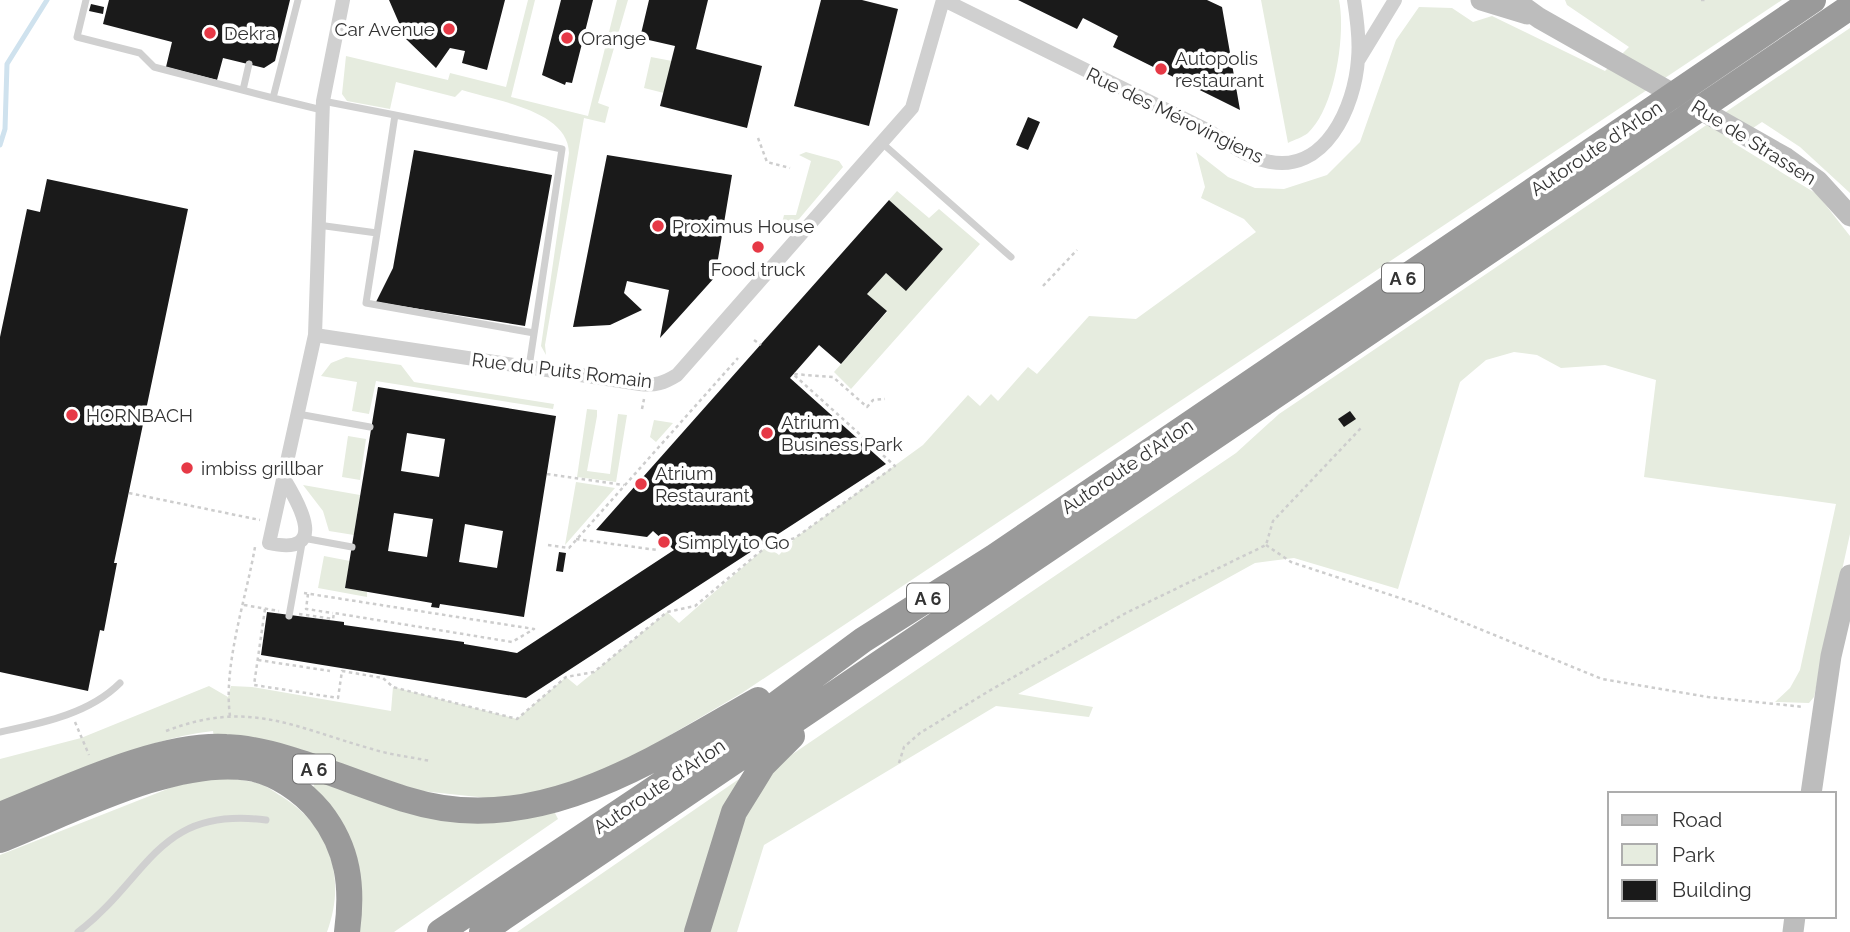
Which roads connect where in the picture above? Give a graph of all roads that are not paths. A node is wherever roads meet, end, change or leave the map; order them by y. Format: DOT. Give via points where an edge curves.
graph roads {
  1 [pos="86,0"];
  2 [pos="298,0"];
  3 [pos="342,0"];
  4 [pos="944,0"];
  5 [pos="1354,0"];
  6 [pos="1395,0"];
  7 [pos="1481,0"];
  8 [pos="1514,0"];
  9 [pos="1813,0"];
  10 [pos="1850,6"];
  11 [pos="1539,18"];
  12 [pos="1359,60"];
  13 [pos="249,64"];
  14 [pos="243,90"];
  15 [pos="273,98"];
  16 [pos="323,106"];
  17 [pos="395,115"];
  18 [pos="882,143"];
  19 [pos="1850,216"];
  20 [pos="318,225"];
  21 [pos="377,233"];
  22 [pos="1011,257"];
  23 [pos="534,333"];
  24 [pos="315,335"];
  25 [pos="529,367"];
  26 [pos="298,414"];
  27 [pos="370,427"];
  28 [pos="284,479"];
  29 [pos="303,538"];
  30 [pos="352,547"];
  31 [pos="1850,575"];
  32 [pos="291,614"];
  33 [pos="1844,616"];
  34 [pos="863,640"];
  35 [pos="120,683"];
  36 [pos="817,705"];
  37 [pos="0,732"];
  38 [pos="177,751"];
  39 [pos="1811,792"];
  40 [pos="83,807"];
  41 [pos="0,815"];
  42 [pos="266,820"];
  43 [pos="0,824"];
  44 [pos="0,840"];
  45 [pos="0,849"];
  46 [pos="78,932"];
  47 [pos="347,932"];
  48 [pos="440,932"];
  49 [pos="482,932"];
  50 [pos="697,932"];
  1 -- 14 [label="lane" via="77,37 140,53 154,67"];
  2 -- 15 [label="lane"];
  3 -- 16 [label="street"];
  4 -- 12 [label="street, Rue des Mérovingiens" via="1268,162 1307,156 1338,130"];
  4 -- 18 [label="street, Rue du Puits Romain" via="912,108"];
  5 -- 12 [label="street, Rue des Mérovingiens"];
  6 -- 12 [label="street, Rue des Mérovingiens"];
  7 -- 11 [label="main road, Rue de Strassen"];
  8 -- 11 [label="main road, Rue de Strassen"];
  9 -- 34 [label="highway, Autoroute d'Arlon / A 6" via="1005,549"];
  10 -- 36 [label="highway, Autoroute d'Arlon / A 6"];
  11 -- 19 [label="main road, Rue de Strassen" via="1786,158 1818,181"];
  13 -- 14 [label="lane"];
  14 -- 15 [label="lane"];
  15 -- 16 [label="lane"];
  16 -- 17 [label="lane"];
  16 -- 20 [label="street"];
  17 -- 21 [label="lane"];
  17 -- 23 [label="lane" via="562,149"];
  18 -- 22 [label="lane"];
  18 -- 25 [label="street, Rue du Puits Romain" via="677,375 653,385"];
  20 -- 21 [label="lane"];
  20 -- 24 [label="street"];
  21 -- 23 [label="lane" via="366,303"];
  23 -- 25 [label="lane"];
  24 -- 25 [label="street, Rue du Puits Romain"];
  24 -- 26 [label="street"];
  26 -- 27 [label="lane"];
  26 -- 28 [label="street"];
  28 -- 29 [label="street" via="303,510 307,525"];
  28 -- 29 [label="street" via="269,543 294,545"];
  29 -- 30 [label="lane"];
  29 -- 32 [label="lane"];
  31 -- 33 [label="main road"];
  33 -- 39 [label="main road" via="1822,706"];
  34 -- 38 [label="highway, A 6" via="631,772 572,795 512,808 458,810 412,802 282,759 228,747"];
  34 -- 48 [label="highway, Autoroute d'Arlon / A 6" via="733,736"];
  35 -- 37 [label="lane" via="104,700"];
  36 -- 49 [label="highway, Autoroute d'Arlon / A 6"];
  36 -- 50 [label="highway, A 6" via="763,765 738,803"];
  38 -- 41 [label="highway, A 6"];
  38 -- 43 [label="highway, A 6" via="135,774"];
  40 -- 44 [label="highway, A 6"];
  40 -- 45 [label="highway, A 6" via="58,824"];
  40 -- 47 [label="highway, A 6" via="163,776 201,769 249,768 275,776 310,799 331,826 352,895"];
  42 -- 46 [label="lane" via="214,820 173,836 99,916"];
}
